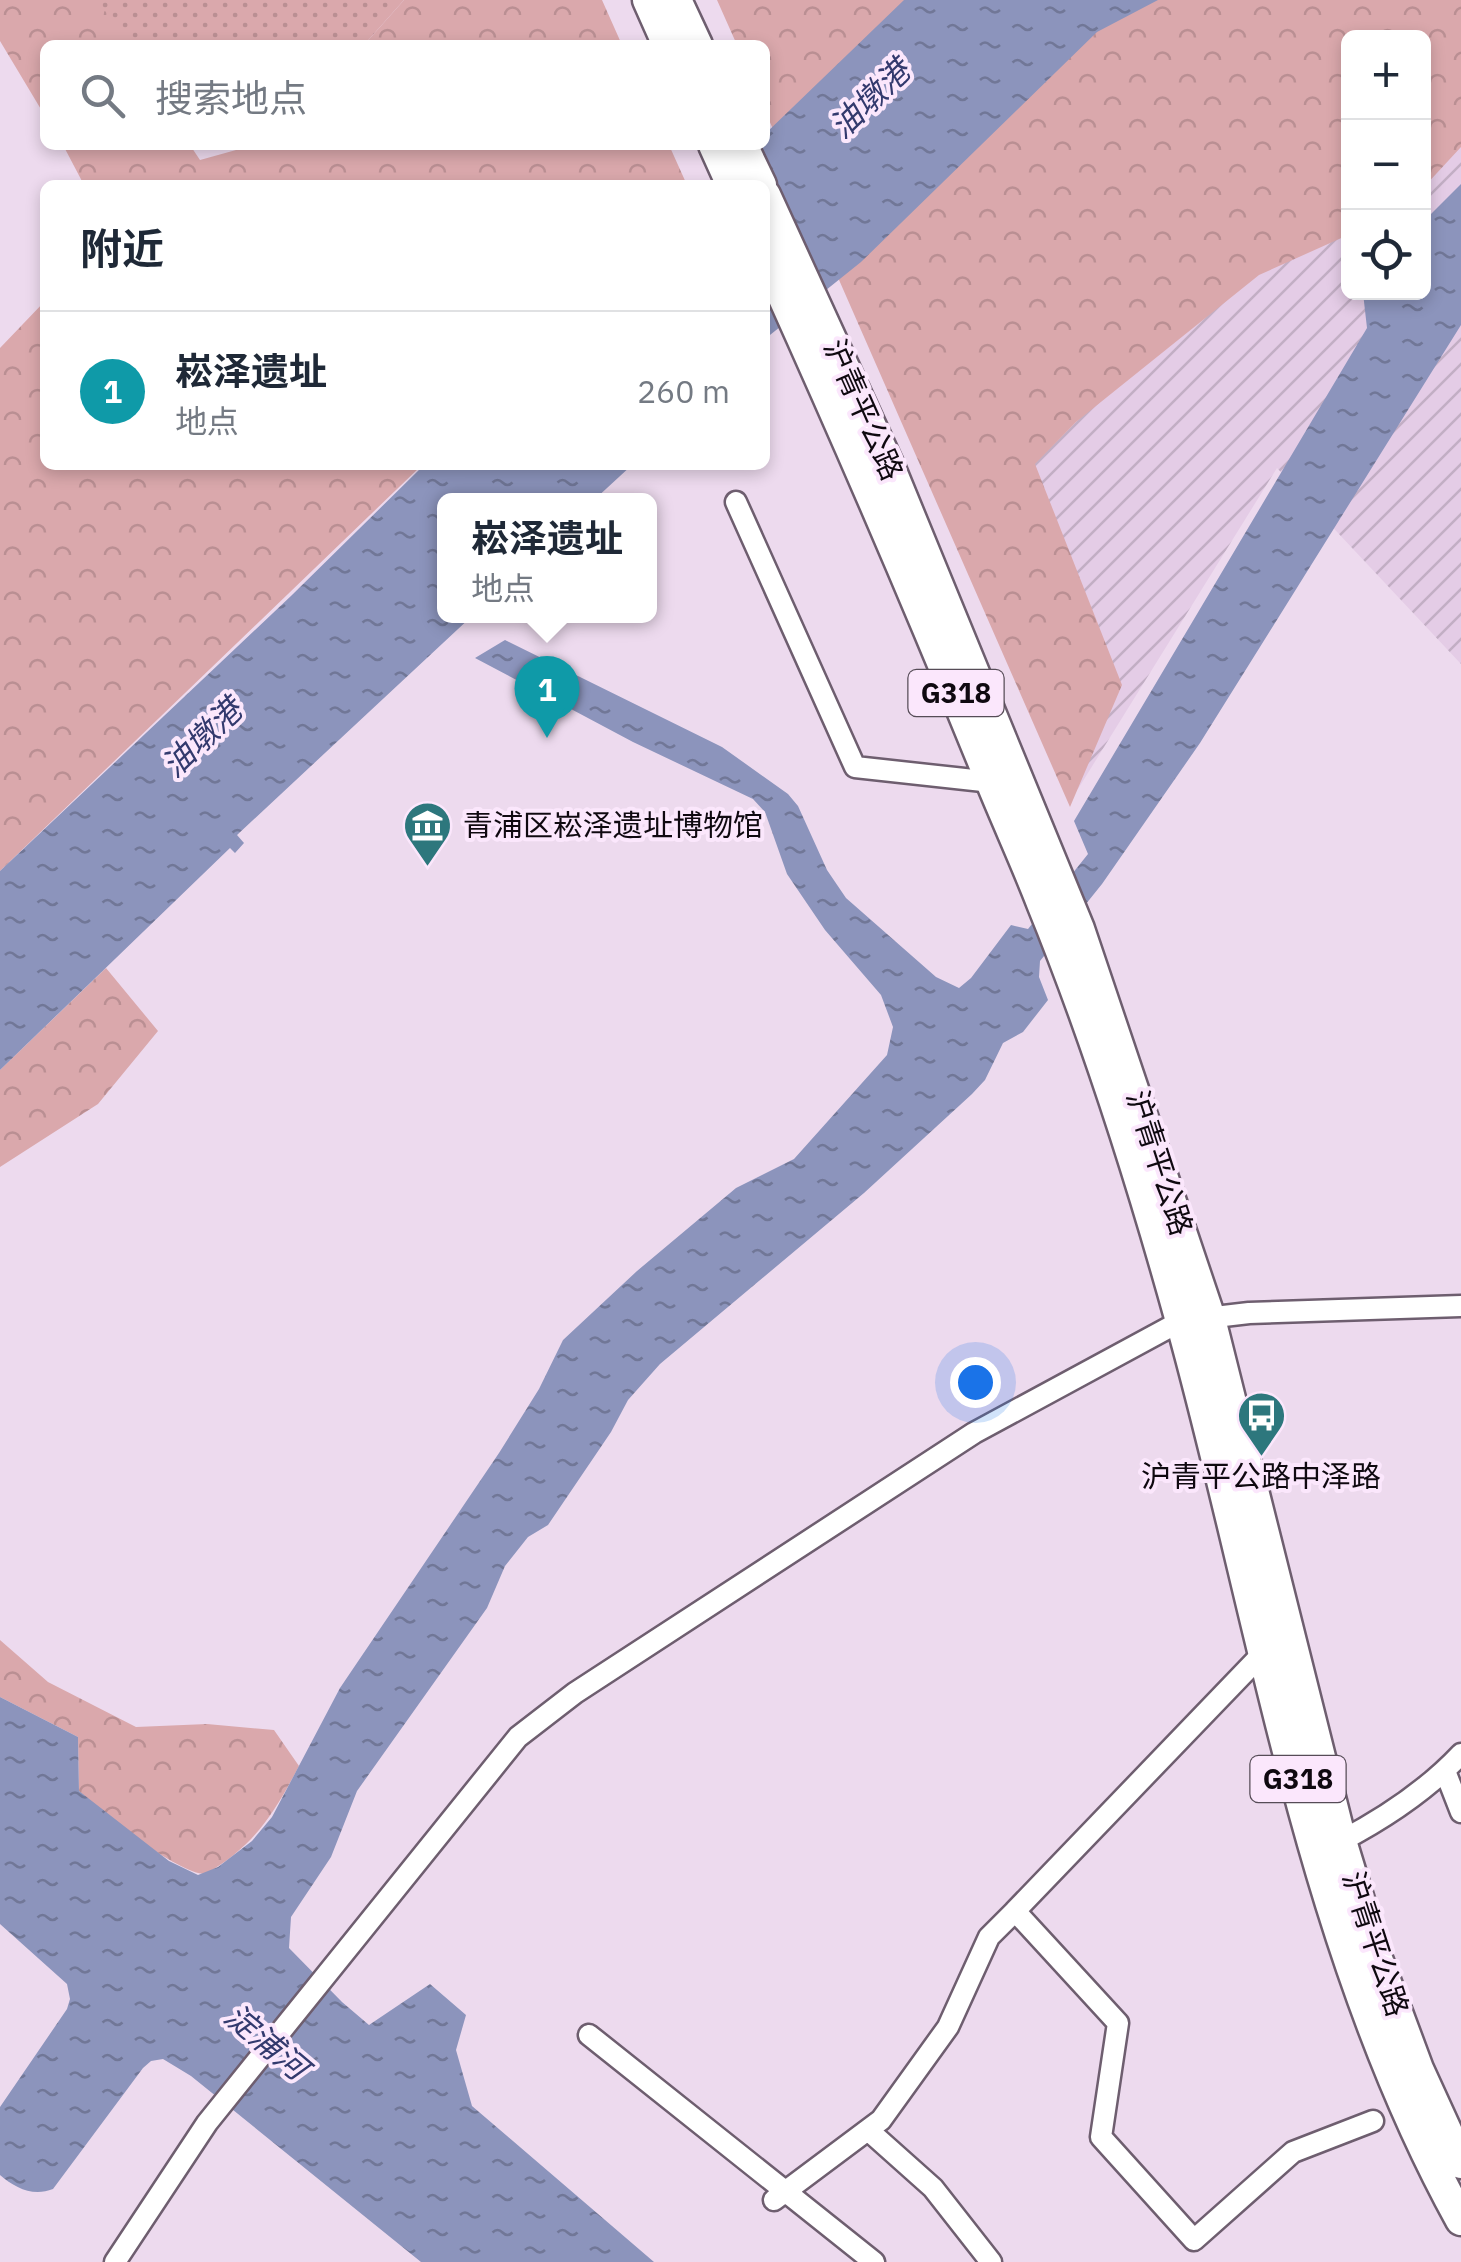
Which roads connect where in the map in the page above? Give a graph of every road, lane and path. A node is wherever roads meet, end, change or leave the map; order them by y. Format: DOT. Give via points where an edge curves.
graph roads {
  1 [pos="648,0"];
  2 [pos="676,0"];
  3 [pos="666,40"];
  4 [pos="695,40"];
  5 [pos="716,150"];
  6 [pos="744,150"];
  7 [pos="730,180"];
  8 [pos="758,180"];
  9 [pos="770,207"];
  10 [pos="770,266"];
  11 [pos="878,473"];
  12 [pos="736,502"];
  13 [pos="992,782"];
  14 [pos="1461,1306"];
  15 [pos="1196,1318"];
  16 [pos="1265,1652"];
  17 [pos="1461,1754"];
  18 [pos="1445,1771"];
  19 [pos="1461,1812"];
  20 [pos="1341,1841"];
  21 [pos="1015,1910"];
  22 [pos="589,2035"];
  23 [pos="1374,2121"];
  24 [pos="868,2130"];
  25 [pos="1461,2164"];
  26 [pos="779,2196"];
  27 [pos="1461,2220"];
  28 [pos="115,2262"];
  29 [pos="874,2262"];
  30 [pos="991,2262"];
  1 -- 3 [label="highway"];
  2 -- 4 [label="highway"];
  5 -- 7 [label="highway"];
  6 -- 8 [label="highway"];
  9 -- 11 [label="highway, 沪青平公路 / G318"];
  10 -- 11 [label="highway, 沪青平公路 / G318"];
  11 -- 13 [label="highway, 沪青平公路 / G318"];
  11 -- 15 [label="highway, 沪青平公路 / G318" via="1080,929"];
  12 -- 13 [label="street" via="855,767"];
  13 -- 15 [label="highway, 沪青平公路 / G318"];
  14 -- 15 [label="street"];
  15 -- 16 [label="highway, 沪青平公路 / G318"];
  15 -- 20 [label="highway, 沪青平公路 / G318"];
  15 -- 28 [label="street" via="974,1433 518,1737 206,2123"];
  16 -- 21 [label="street"];
  16 -- 27 [label="highway, 沪青平公路 / G318" via="1350,1962 1392,2076"];
  17 -- 18 [label="street"];
  18 -- 19 [label="street"];
  18 -- 20 [label="street"];
  20 -- 25 [label="highway, 沪青平公路 / G318" via="1376,1956"];
  21 -- 23 [label="street" via="1118,2022 1101,2137 1194,2240 1292,2152"];
  21 -- 24 [label="street" via="989,1937 948,2027"];
  22 -- 26 [label="street"];
  24 -- 26 [label="street"];
  24 -- 30 [label="street" via="933,2188"];
  26 -- 29 [label="street"];
}
